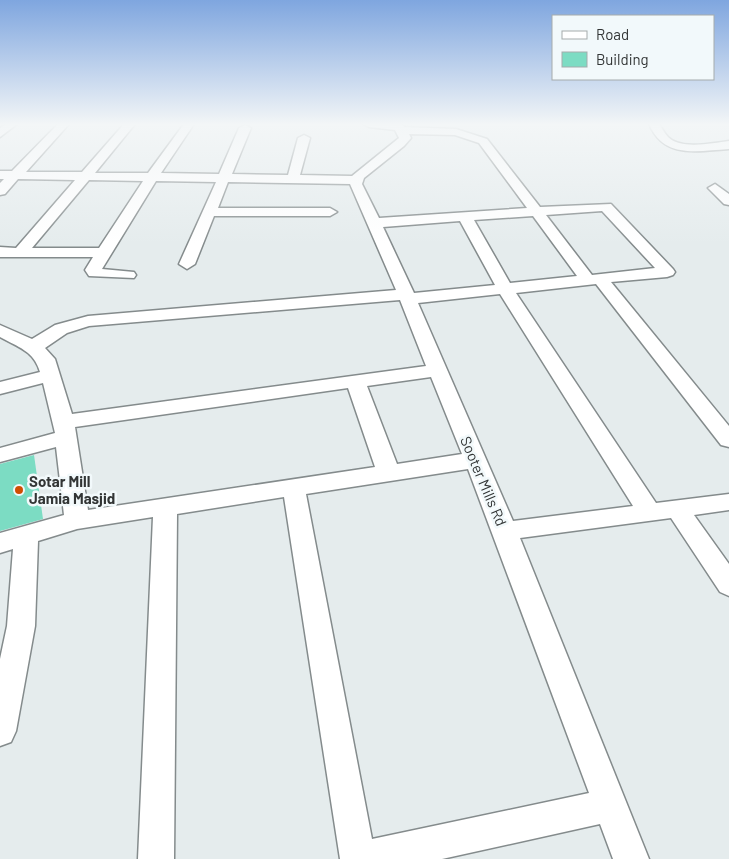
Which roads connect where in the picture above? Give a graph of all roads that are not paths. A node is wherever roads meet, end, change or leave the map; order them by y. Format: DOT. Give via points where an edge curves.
graph roads {
  1 [pos="25,164"];
  2 [pos="95,164"];
  3 [pos="161,164"];
  4 [pos="230,164"];
  5 [pos="297,164"];
  6 [pos="375,164"];
  7 [pos="500,164"];
  8 [pos="0,175"];
  9 [pos="15,175"];
  10 [pos="84,176"];
  11 [pos="151,178"];
  12 [pos="224,178"];
  13 [pos="293,179"];
  14 [pos="356,180"];
  15 [pos="729,186"];
  16 [pos="0,191"];
  17 [pos="729,201"];
  18 [pos="210,212"];
  19 [pos="330,212"];
  20 [pos="536,212"];
  21 [pos="465,217"];
  22 [pos="373,223"];
  23 [pos="0,252"];
  24 [pos="20,252"];
  25 [pos="104,253"];
  26 [pos="187,264"];
  27 [pos="128,276"];
  28 [pos="594,280"];
  29 [pos="505,289"];
  30 [pos="407,296"];
  31 [pos="0,330"];
  32 [pos="34,347"];
  33 [pos="436,370"];
  34 [pos="50,376"];
  35 [pos="355,381"];
  36 [pos="0,388"];
  37 [pos="65,429"];
  38 [pos="729,440"];
  39 [pos="0,455"];
  40 [pos="476,460"];
  41 [pos="389,474"];
  42 [pos="294,489"];
  43 [pos="729,502"];
  44 [pos="165,508"];
  45 [pos="677,509"];
  46 [pos="650,513"];
  47 [pos="77,520"];
  48 [pos="505,532"];
  49 [pos="26,535"];
  50 [pos="0,543"];
  51 [pos="729,585"];
  52 [pos="0,731"];
  53 [pos="611,805"];
  54 [pos="156,859"];
  55 [pos="359,859"];
  56 [pos="631,859"];
  1 -- 9 [label="street"];
  2 -- 10 [label="street"];
  3 -- 11 [label="street"];
  4 -- 12 [label="street"];
  5 -- 13 [label="street"];
  6 -- 14 [label="street"];
  7 -- 20 [label="street"];
  8 -- 9 [label="street"];
  9 -- 10 [label="street"];
  9 -- 16 [label="street"];
  10 -- 11 [label="street"];
  10 -- 24 [label="street"];
  11 -- 12 [label="street"];
  11 -- 25 [label="street"];
  12 -- 13 [label="street"];
  12 -- 18 [label="street"];
  13 -- 14 [label="street"];
  14 -- 22 [label="street, Sooter Mills Rd"];
  15 -- 17 [label="street" via="715,188"];
  18 -- 19 [label="street"];
  18 -- 26 [label="street"];
  20 -- 21 [label="street"];
  20 -- 28 [label="street"];
  20 -- 28 [label="street" via="606,207 667,272"];
  21 -- 22 [label="street"];
  21 -- 29 [label="street"];
  22 -- 30 [label="street, Sooter Mills Rd"];
  23 -- 24 [label="street"];
  24 -- 25 [label="street"];
  25 -- 27 [label="street" via="93,270 95,273"];
  28 -- 29 [label="street"];
  28 -- 38 [label="street"];
  29 -- 30 [label="street"];
  29 -- 46 [label="street"];
  30 -- 32 [label="street" via="88,321 61,329"];
  30 -- 33 [label="street, Sooter Mills Rd"];
  31 -- 32 [label="street"];
  32 -- 34 [label="street" via="46,359"];
  33 -- 35 [label="street"];
  33 -- 40 [label="street, Sooter Mills Rd"];
  34 -- 36 [label="street"];
  34 -- 37 [label="street"];
  35 -- 37 [label="street"];
  35 -- 41 [label="street"];
  37 -- 39 [label="street"];
  37 -- 47 [label="street"];
  40 -- 41 [label="street"];
  40 -- 48 [label="street, Sooter Mills Rd"];
  41 -- 42 [label="street"];
  42 -- 44 [label="street"];
  42 -- 55 [label="street"];
  43 -- 45 [label="street"];
  44 -- 47 [label="street"];
  44 -- 54 [label="street"];
  45 -- 46 [label="street"];
  45 -- 51 [label="street"];
  46 -- 48 [label="street"];
  47 -- 49 [label="street"];
  48 -- 53 [label="street, Sooter Mills Rd"];
  49 -- 50 [label="street"];
  49 -- 52 [label="street" via="21,626"];
  53 -- 55 [label="street"];
  53 -- 56 [label="street, Sooter Mills Rd"];
}
